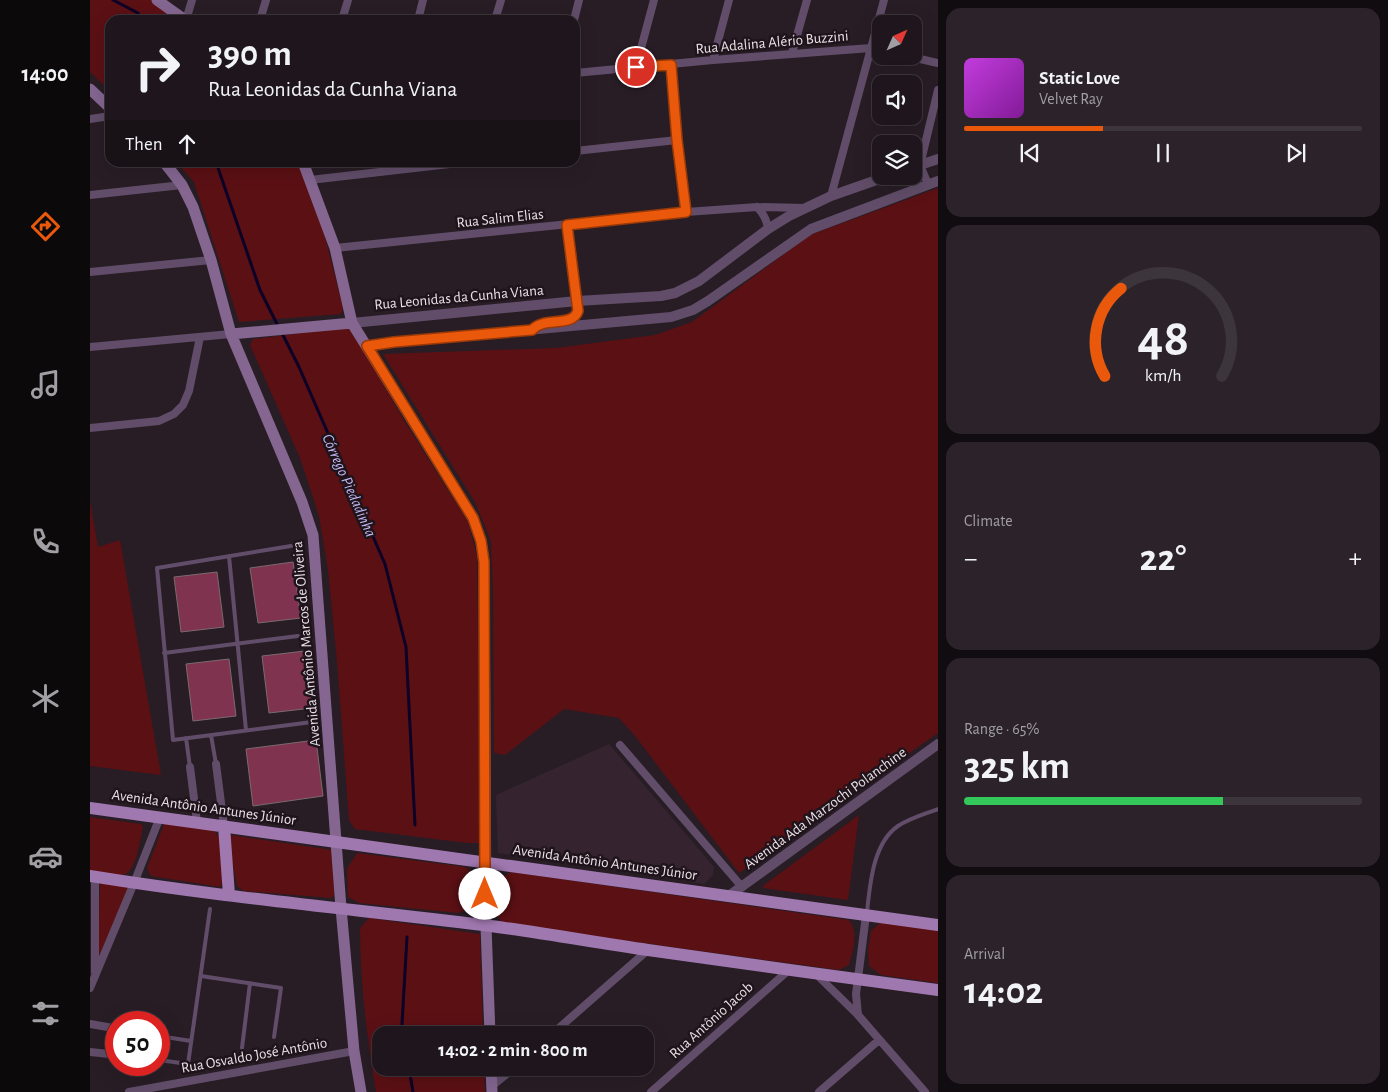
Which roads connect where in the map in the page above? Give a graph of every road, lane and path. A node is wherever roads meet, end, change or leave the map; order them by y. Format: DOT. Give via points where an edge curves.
graph roads {
  1 [pos="157,0"];
  2 [pos="192,0"];
  3 [pos="266,0"];
  4 [pos="348,0"];
  5 [pos="423,0"];
  6 [pos="500,0"];
  7 [pos="579,0"];
  8 [pos="654,0"];
  9 [pos="729,0"];
  10 [pos="807,0"];
  11 [pos="884,0"];
  12 [pos="179,15"];
  13 [pos="188,15"];
  14 [pos="262,15"];
  15 [pos="344,15"];
  16 [pos="419,15"];
  17 [pos="496,15"];
  18 [pos="575,15"];
  19 [pos="880,15"];
  20 [pos="872,48"];
  21 [pos="792,53"];
  22 [pos="922,59"];
  23 [pos="713,60"];
  24 [pos="938,63"];
  25 [pos="671,65"];
  26 [pos="636,67"];
  27 [pos="580,73"];
  28 [pos="90,89"];
  29 [pos="938,90"];
  30 [pos="105,103"];
  31 [pos="105,117"];
  32 [pos="90,119"];
  33 [pos="677,140"];
  34 [pos="922,148"];
  35 [pos="580,150"];
  36 [pos="938,159"];
  37 [pos="922,164"];
  38 [pos="168,167"];
  39 [pos="305,167"];
  40 [pos="423,167"];
  41 [pos="922,174"];
  42 [pos="310,180"];
  43 [pos="938,181"];
  44 [pos="872,182"];
  45 [pos="928,184"];
  46 [pos="182,185"];
  47 [pos="90,195"];
  48 [pos="831,196"];
  49 [pos="757,207"];
  50 [pos="806,208"];
  51 [pos="686,212"];
  52 [pos="567,225"];
  53 [pos="768,229"];
  54 [pos="335,248"];
  55 [pos="211,260"];
  56 [pos="90,272"];
  57 [pos="577,301"];
  58 [pos="346,323"];
  59 [pos="532,330"];
  60 [pos="231,334"];
  61 [pos="200,337"];
  62 [pos="367,346"];
  63 [pos="90,347"];
  64 [pos="90,428"];
  65 [pos="292,546"];
  66 [pos="228,556"];
  67 [pos="298,636"];
  68 [pos="237,645"];
  69 [pos="164,653"];
  70 [pos="312,722"];
  71 [pos="246,730"];
  72 [pos="212,735"];
  73 [pos="186,738"];
  74 [pos="938,744"];
  75 [pos="620,745"];
  76 [pos="216,764"];
  77 [pos="190,767"];
  78 [pos="90,808"];
  79 [pos="938,809"];
  80 [pos="160,817"];
  81 [pos="197,822"];
  82 [pos="224,826"];
  83 [pos="336,842"];
  84 [pos="485,862"];
  85 [pos="92,877"];
  86 [pos="134,883"];
  87 [pos="742,887"];
  88 [pos="230,895"];
  89 [pos="730,895"];
  90 [pos="210,908"];
  91 [pos="341,908"];
  92 [pos="866,915"];
  93 [pos="938,925"];
  94 [pos="486,926"];
  95 [pos="648,950"];
  96 [pos="790,969"];
  97 [pos="817,975"];
  98 [pos="201,976"];
  99 [pos="95,977"];
  100 [pos="858,979"];
  101 [pos="250,983"];
  102 [pos="90,988"];
  103 [pos="938,990"];
  104 [pos="858,1015"];
  105 [pos="90,1024"];
  106 [pos="490,1026"];
  107 [pos="561,1026"];
  108 [pos="105,1027"];
  109 [pos="274,1037"];
  110 [pos="170,1038"];
  111 [pos="879,1040"];
  112 [pos="191,1041"];
  113 [pos="242,1048"];
  114 [pos="354,1051"];
  115 [pos="90,1052"];
  116 [pos="105,1054"];
  117 [pos="170,1062"];
  118 [pos="491,1076"];
  119 [pos="506,1076"];
  120 [pos="492,1089"];
  121 [pos="129,1092"];
  122 [pos="360,1092"];
  123 [pos="651,1092"];
  124 [pos="819,1092"];
  125 [pos="925,1092"];
  1 -- 12 [label="main road"];
  2 -- 13 [label="street"];
  3 -- 14 [label="street"];
  4 -- 15 [label="street"];
  5 -- 16 [label="street"];
  6 -- 17 [label="street"];
  7 -- 18 [label="street"];
  8 -- 26 [label="street"];
  9 -- 23 [label="street"];
  10 -- 21 [label="street"];
  11 -- 19 [label="street"];
  20 -- 21 [label="street, Rua Adalina Alério Buzzini"];
  20 -- 48 [label="street"];
  21 -- 23 [label="street, Rua Adalina Alério Buzzini"];
  22 -- 24 [label="street"];
  23 -- 25 [label="street, Rua Adalina Alério Buzzini"];
  25 -- 26 [label="street, Rua Adalina Alério Buzzini"];
  25 -- 33 [label="street"];
  26 -- 27 [label="street, Rua Adalina Alério Buzzini"];
  28 -- 30 [label="main road"];
  29 -- 34 [label="street"];
  31 -- 32 [label="street"];
  33 -- 35 [label="street"];
  33 -- 51 [label="street"];
  36 -- 37 [label="street"];
  38 -- 46 [label="main road, Avenida Antônio Marcos de Oliveira"];
  39 -- 42 [label="main road"];
  40 -- 42 [label="street"];
  41 -- 45 [label="street"];
  42 -- 54 [label="main road"];
  43 -- 45 [label="street"];
  44 -- 48 [label="street, Rua Leonidas da Cunha Viana"];
  45 -- 59 [label="street" via="804,232 693,310 652,320"];
  46 -- 47 [label="street"];
  46 -- 55 [label="main road, Avenida Antônio Marcos de Oliveira"];
  48 -- 50 [label="street, Rua Leonidas da Cunha Viana"];
  49 -- 50 [label="street, Rua Salim Elias"];
  49 -- 51 [label="street, Rua Salim Elias"];
  49 -- 53 [label="street" via="764,214"];
  50 -- 53 [label="street, Rua Leonidas da Cunha Viana"];
  51 -- 52 [label="street, Rua Salim Elias"];
  52 -- 54 [label="street, Rua Salim Elias"];
  52 -- 57 [label="street"];
  53 -- 57 [label="street, Rua Leonidas da Cunha Viana" via="700,281 681,290 660,296"];
  54 -- 58 [label="main road"];
  55 -- 56 [label="street"];
  55 -- 60 [label="main road, Avenida Antônio Marcos de Oliveira"];
  57 -- 58 [label="street, Rua Leonidas da Cunha Viana"];
  57 -- 59 [label="street" via="578,314 573,318 542,323"];
  58 -- 60 [label="main road, Rua Leonidas da Cunha Viana"];
  58 -- 62 [label="main road"];
  59 -- 62 [label="street"];
  60 -- 61 [label="street, Rua Leonidas da Cunha Viana"];
  60 -- 83 [label="main road, Avenida Antônio Marcos de Oliveira" via="313,535"];
  61 -- 63 [label="street, Rua Leonidas da Cunha Viana"];
  61 -- 64 [label="street" via="189,391 183,405 174,414 159,421"];
  62 -- 84 [label="main road" via="473,518 481,541 484,562"];
  65 -- 66 [label="lane"];
  66 -- 68 [label="lane"];
  66 -- 69 [label="lane" via="157,568"];
  67 -- 68 [label="lane"];
  68 -- 69 [label="lane"];
  68 -- 71 [label="lane"];
  69 -- 73 [label="lane" via="173,740"];
  70 -- 71 [label="lane"];
  71 -- 72 [label="lane"];
  72 -- 73 [label="lane"];
  72 -- 76 [label="lane"];
  73 -- 77 [label="lane"];
  74 -- 87 [label="street, Avenida Ada Marzochi Polanchine"];
  75 -- 87 [label="street"];
  76 -- 82 [label="street"];
  77 -- 81 [label="street"];
  78 -- 80 [label="main road, Avenida Antônio Antunes Júnior"];
  79 -- 92 [label="lane" via="907,820 886,839 878,853"];
  80 -- 81 [label="main road, Avenida Antônio Antunes Júnior"];
  80 -- 86 [label="street"];
  81 -- 82 [label="main road, Avenida Antônio Antunes Júnior"];
  82 -- 83 [label="main road, Avenida Antônio Antunes Júnior"];
  82 -- 88 [label="main road"];
  83 -- 84 [label="main road, Avenida Antônio Antunes Júnior"];
  83 -- 91 [label="main road, Avenida Antônio Marcos de Oliveira"];
  84 -- 89 [label="main road, Avenida Antônio Antunes Júnior"];
  84 -- 94 [label="main road"];
  85 -- 86 [label="main road"];
  85 -- 99 [label="street"];
  86 -- 88 [label="main road"];
  86 -- 99 [label="street"];
  87 -- 89 [label="street, Avenida Ada Marzochi Polanchine"];
  88 -- 91 [label="main road"];
  89 -- 92 [label="main road, Avenida Antônio Antunes Júnior"];
  90 -- 98 [label="lane"];
  91 -- 94 [label="main road"];
  91 -- 114 [label="main road, Avenida Antônio Marcos de Oliveira"];
  92 -- 93 [label="main road, Avenida Antônio Antunes Júnior"];
  92 -- 100 [label="street"];
  94 -- 95 [label="main road"];
  94 -- 106 [label="main road"];
  95 -- 96 [label="main road"];
  95 -- 107 [label="street"];
  96 -- 97 [label="main road"];
  96 -- 123 [label="street, Rua Antônio Jacob"];
  97 -- 100 [label="main road"];
  97 -- 104 [label="street"];
  98 -- 101 [label="lane"];
  98 -- 112 [label="lane"];
  99 -- 102 [label="street"];
  100 -- 103 [label="main road"];
  100 -- 104 [label="street"];
  101 -- 109 [label="lane" via="281,988"];
  101 -- 113 [label="lane"];
  104 -- 111 [label="street"];
  105 -- 108 [label="street"];
  110 -- 112 [label="lane"];
  111 -- 124 [label="street"];
  111 -- 125 [label="street"];
  112 -- 117 [label="lane" via="188,1064"];
  114 -- 121 [label="street, Rua Osvaldo José Antônio"];
  114 -- 122 [label="main road, Avenida Antônio Marcos de Oliveira"];
  115 -- 116 [label="street"];
  118 -- 120 [label="main road"];
  119 -- 120 [label="street"];
}
